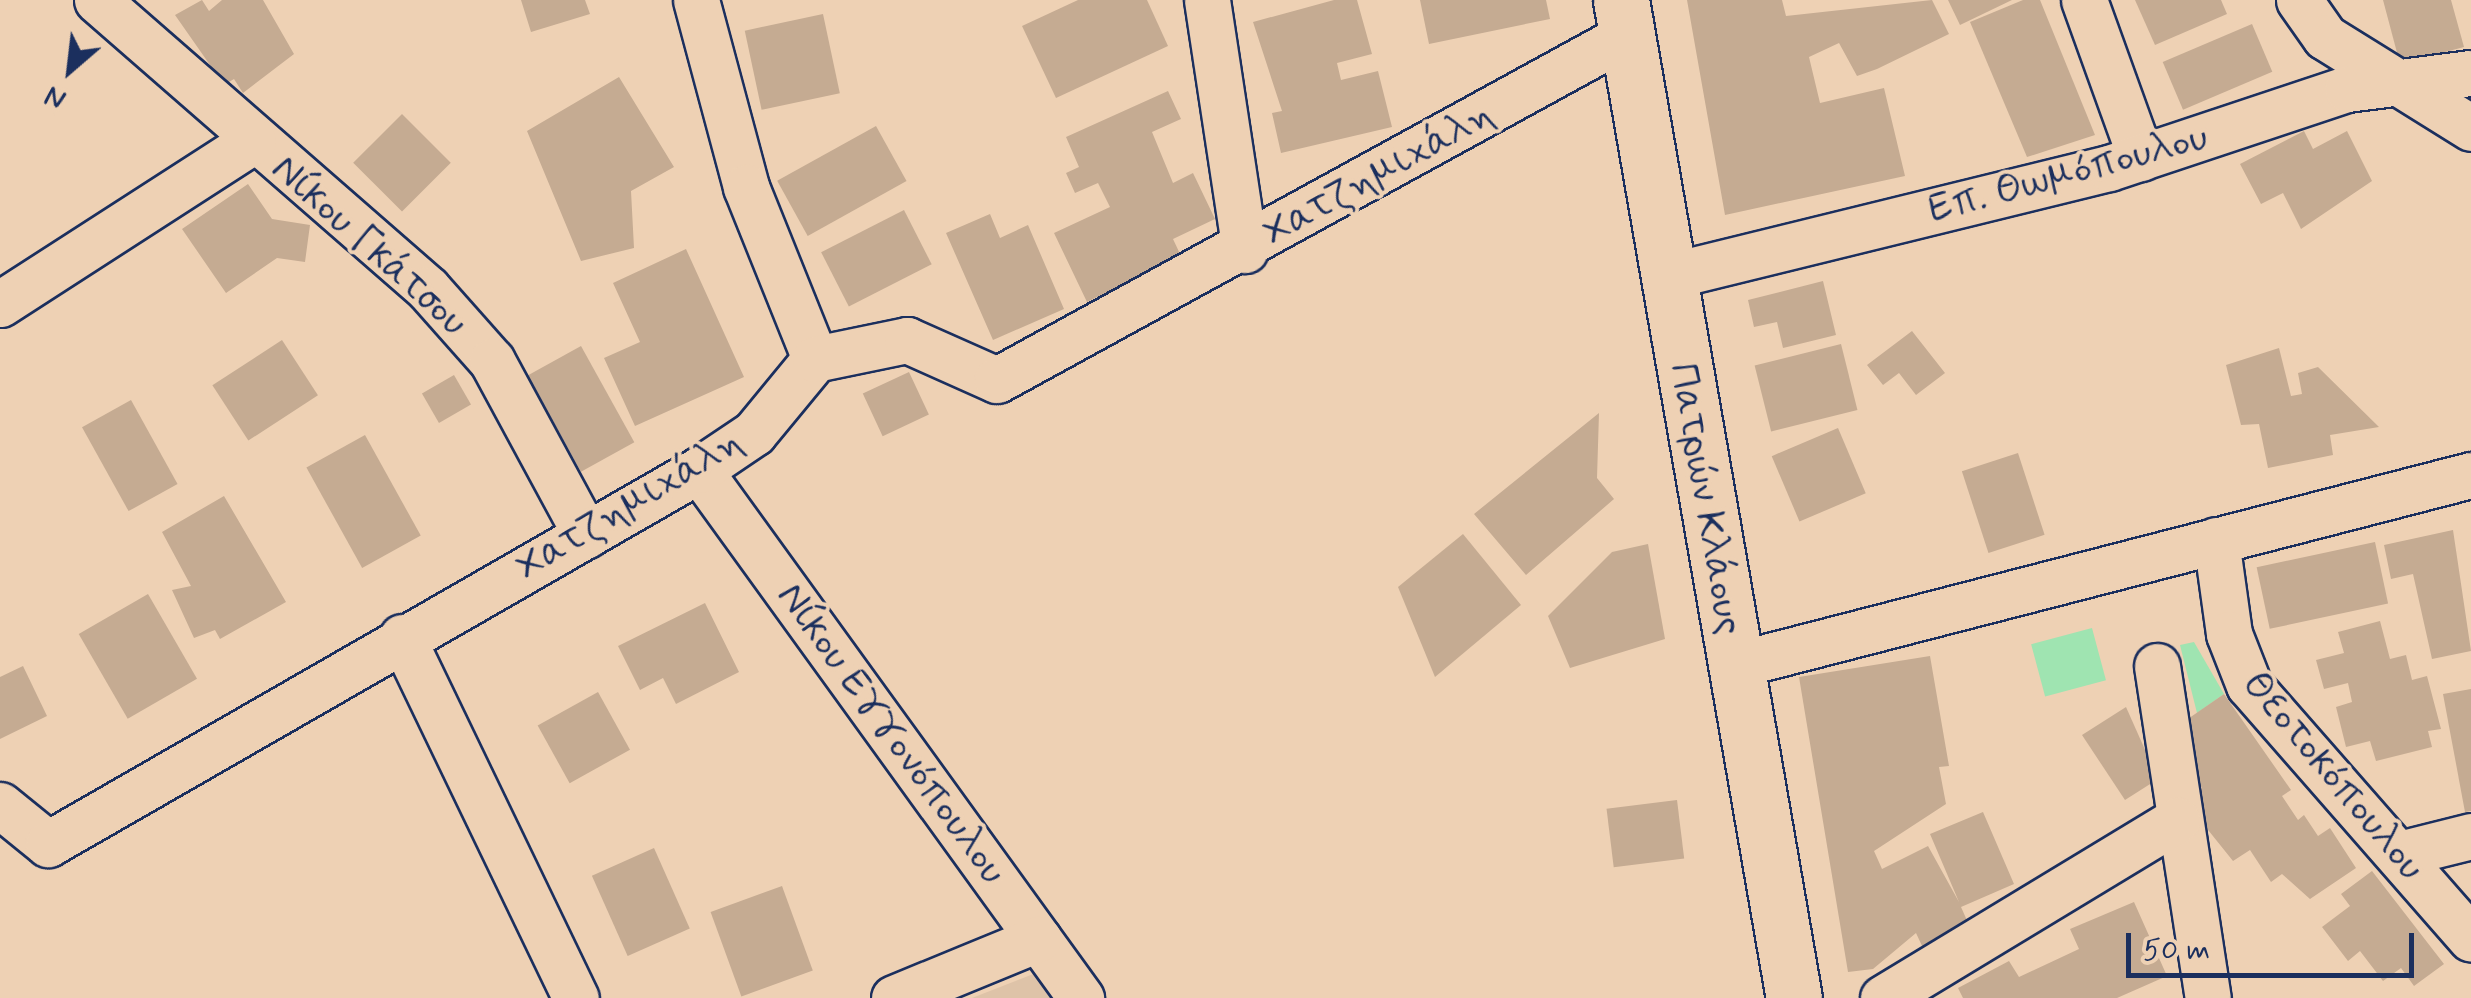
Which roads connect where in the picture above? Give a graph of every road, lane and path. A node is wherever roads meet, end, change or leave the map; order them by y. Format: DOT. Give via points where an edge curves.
graph roads {
  1 [pos="97,0"];
  2 [pos="696,0"];
  3 [pos="1207,0"];
  4 [pos="2084,0"];
  5 [pos="2299,0"];
  6 [pos="1624,18"];
  7 [pos="2471,74"];
  8 [pos="2390,82"];
  9 [pos="2471,128"];
  10 [pos="252,141"];
  11 [pos="2141,158"];
  12 [pos="1245,250"];
  13 [pos="1664,276"];
  14 [pos="0,304"];
  15 [pos="815,359"];
  16 [pos="698,470"];
  17 [pos="2471,475"];
  18 [pos="586,535"];
  19 [pos="2216,540"];
  20 [pos="402,637"];
  21 [pos="1734,665"];
  22 [pos="2157,666"];
  23 [pos="0,805"];
  24 [pos="2177,820"];
  25 [pos="2471,836"];
  26 [pos="2399,854"];
  27 [pos="2471,939"];
  28 [pos="1038,940"];
  29 [pos="576,998"];
  30 [pos="894,998"];
  31 [pos="1081,998"];
  32 [pos="1794,998"];
  33 [pos="1883,998"];
  34 [pos="2208,998"];
  1 -- 10 [label="street, Νίκου Γκάτσου"];
  2 -- 15 [label="street" via="746,187"];
  3 -- 12 [label="street"];
  4 -- 11 [label="street"];
  5 -- 8 [label="street" via="2325,37"];
  6 -- 12 [label="street, Χατζημιχάλη"];
  6 -- 13 [label="main road, Πατρών Κλάους"];
  7 -- 8 [label="street, Επ. Θωμόπουλου"];
  8 -- 9 [label="street"];
  8 -- 11 [label="street, Επ. Θωμόπουλου"];
  10 -- 14 [label="street"];
  10 -- 18 [label="street, Νίκου Γκάτσου" via="428,289 492,360"];
  11 -- 13 [label="street, Επ. Θωμόπουλου"];
  12 -- 15 [label="street, Χατζημιχάλη" via="997,380 906,340"];
  13 -- 21 [label="main road, Πατρών Κλάους"];
  15 -- 16 [label="street, Χατζημιχάλη" via="754,433"];
  16 -- 18 [label="street, Χατζημιχάλη"];
  16 -- 28 [label="street, Νίκου Εγγονόπουλου"];
  17 -- 19 [label="street"];
  18 -- 20 [label="street, Χατζημιχάλη"];
  19 -- 21 [label="street"];
  19 -- 26 [label="street, Θεοτοκόπουλου" via="2228,634 2248,685"];
  20 -- 23 [label="street, Χατζημιχάλη" via="48,844"];
  20 -- 29 [label="street"];
  21 -- 32 [label="main road, Πατρών Κλάους"];
  22 -- 24 [label="street"];
  24 -- 33 [label="street"];
  24 -- 34 [label="street"];
  25 -- 26 [label="street"];
  26 -- 27 [label="street, Θεοτοκόπουλου"];
  28 -- 30 [label="street"];
  28 -- 31 [label="street, Νίκου Εγγονόπουλου"];
}
